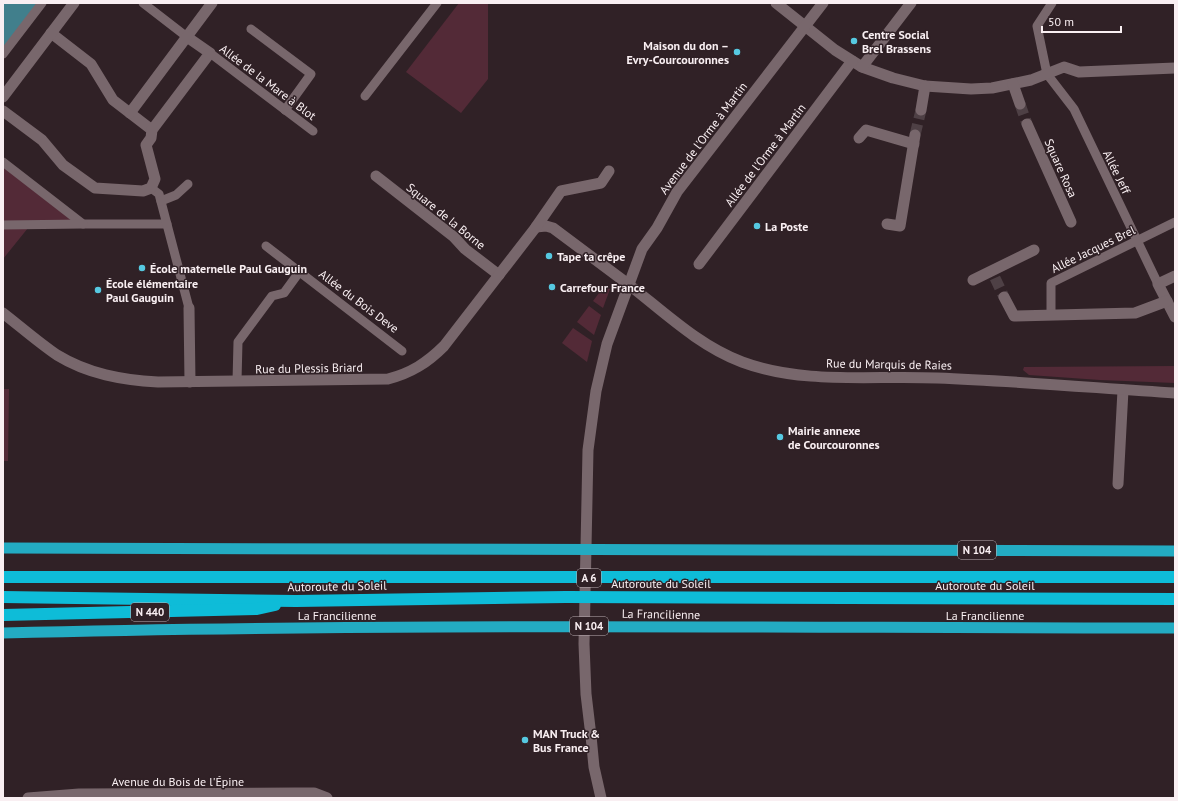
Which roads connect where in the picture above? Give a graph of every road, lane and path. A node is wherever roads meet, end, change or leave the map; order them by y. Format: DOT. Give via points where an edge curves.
graph roads {
  1 [pos="42,3"];
  2 [pos="74,3"];
  3 [pos="143,3"];
  4 [pos="212,3"];
  5 [pos="436,3"];
  6 [pos="776,3"];
  7 [pos="823,3"];
  8 [pos="910,3"];
  9 [pos="1052,3"];
  10 [pos="805,26"];
  11 [pos="251,29"];
  12 [pos="51,33"];
  13 [pos="187,37"];
  14 [pos="210,53"];
  15 [pos="3,54"];
  16 [pos="852,61"];
  17 [pos="862,67"];
  18 [pos="1175,68"];
  19 [pos="1047,74"];
  20 [pos="1013,84"];
  21 [pos="924,86"];
  22 [pos="3,96"];
  23 [pos="366,96"];
  24 [pos="1020,104"];
  25 [pos="286,110"];
  26 [pos="921,110"];
  27 [pos="3,111"];
  28 [pos="130,113"];
  29 [pos="1027,124"];
  30 [pos="152,130"];
  31 [pos="313,130"];
  32 [pos="859,138"];
  33 [pos="3,162"];
  34 [pos="609,171"];
  35 [pos="376,176"];
  36 [pos="188,184"];
  37 [pos="151,188"];
  38 [pos="161,201"];
  39 [pos="1071,222"];
  40 [pos="1175,222"];
  41 [pos="83,224"];
  42 [pos="168,224"];
  43 [pos="887,224"];
  44 [pos="3,225"];
  45 [pos="536,227"];
  46 [pos="1137,241"];
  47 [pos="266,246"];
  48 [pos="1034,250"];
  49 [pos="699,264"];
  50 [pos="300,271"];
  51 [pos="499,275"];
  52 [pos="1175,276"];
  53 [pos="973,280"];
  54 [pos="628,284"];
  55 [pos="1158,284"];
  56 [pos="1004,297"];
  57 [pos="1167,301"];
  58 [pos="189,308"];
  59 [pos="3,313"];
  60 [pos="1051,316"];
  61 [pos="1175,317"];
  62 [pos="402,351"];
  63 [pos="237,381"];
  64 [pos="190,382"];
  65 [pos="1123,390"];
  66 [pos="1175,393"];
  67 [pos="1118,484"];
  68 [pos="3,548"];
  69 [pos="1175,550"];
  70 [pos="3,577"];
  71 [pos="1175,577"];
  72 [pos="3,597"];
  73 [pos="1175,599"];
  74 [pos="296,600"];
  75 [pos="3,615"];
  76 [pos="1175,628"];
  77 [pos="3,633"];
  78 [pos="28,798"];
  79 [pos="327,798"];
  80 [pos="601,798"];
  1 -- 15 [label="street"];
  2 -- 12 [label="street"];
  3 -- 13 [label="street"];
  4 -- 13 [label="street"];
  5 -- 23 [label="street"];
  6 -- 10 [label="street"];
  7 -- 10 [label="street, Avenue de l'Orme à Martin"];
  8 -- 17 [label="street"];
  9 -- 19 [label="street" via="1037,26"];
  10 -- 16 [label="street"];
  10 -- 54 [label="street, Avenue de l'Orme à Martin" via="677,192 658,228 642,249"];
  11 -- 25 [label="street" via="312,74"];
  12 -- 22 [label="street"];
  12 -- 28 [label="street" via="91,64 113,100"];
  13 -- 14 [label="street"];
  13 -- 28 [label="street"];
  14 -- 25 [label="street, Allée de la Mare à Blot"];
  14 -- 30 [label="street"];
  16 -- 17 [label="street"];
  16 -- 49 [label="street, Allée de l'Orme à Martin"];
  17 -- 21 [label="street"];
  18 -- 19 [label="street" via="1079,72 1064,67"];
  19 -- 20 [label="street"];
  19 -- 46 [label="street, Allée Jeff" via="1074,109"];
  20 -- 21 [label="street" via="971,89"];
  20 -- 24 [label="street"];
  21 -- 26 [label="street"];
  25 -- 31 [label="street, Allée de la Mare à Blot"];
  27 -- 37 [label="street" via="42,140 63,165 95,188 143,191"];
  28 -- 30 [label="street"];
  29 -- 39 [label="street, Square Rosa"];
  30 -- 37 [label="street" via="151,138 146,145 155,179"];
  32 -- 43 [label="street" via="866,130 915,140 900,226"];
  33 -- 41 [label="street"];
  34 -- 45 [label="street, Rue du Plessis Briard" via="600,183 561,191"];
  35 -- 51 [label="street, Square de la Borne"];
  36 -- 38 [label="street" via="176,196"];
  37 -- 38 [label="street" via="159,194"];
  38 -- 42 [label="street"];
  40 -- 46 [label="street, Allée Jacques Brel"];
  41 -- 42 [label="street"];
  41 -- 44 [label="street"];
  42 -- 58 [label="street"];
  45 -- 51 [label="street, Rue du Plessis Briard"];
  45 -- 54 [label="street, Rue du Marquis de Raies" via="553,228"];
  46 -- 55 [label="street, Allée Jeff"];
  46 -- 60 [label="street, Allée Jacques Brel" via="1051,283"];
  47 -- 50 [label="street, Allée du Bois Deve"];
  48 -- 53 [label="street"];
  50 -- 62 [label="street, Allée du Bois Deve"];
  50 -- 63 [label="street, Allée du Bois Deve" via="284,293 272,296 238,342"];
  51 -- 63 [label="street, Rue du Plessis Briard" via="444,346 426,363 403,376 365,380"];
  52 -- 55 [label="street"];
  54 -- 65 [label="street, Rue du Marquis de Raies" via="719,352 767,370 795,374 937,378"];
  54 -- 80 [label="street, Avenue de l'Orme à Martin" via="607,344 596,391 588,450 584,644 586,694 594,767"];
  55 -- 57 [label="street"];
  56 -- 60 [label="street" via="1014,316"];
  57 -- 60 [label="street" via="1135,313"];
  57 -- 61 [label="street"];
  58 -- 64 [label="street"];
  59 -- 64 [label="street, Rue du Plessis Briard" via="57,354 98,374 131,381"];
  63 -- 64 [label="street, Rue du Plessis Briard"];
  65 -- 66 [label="street, Rue du Marquis de Raies"];
  65 -- 67 [label="street"];
  68 -- 69 [label="highway, N 104"];
  70 -- 71 [label="highway, Autoroute du Soleil / A 6"];
  72 -- 74 [label="highway, Autoroute du Soleil / A 6"];
  73 -- 74 [label="highway, Autoroute du Soleil / A 6" via="566,597"];
  74 -- 75 [label="highway, N 440" via="257,609"];
  76 -- 77 [label="highway, La Francilienne / N 104" via="608,626"];
  78 -- 79 [label="street, Avenue du Bois de l'Épine" via="79,794 314,793"];
}
